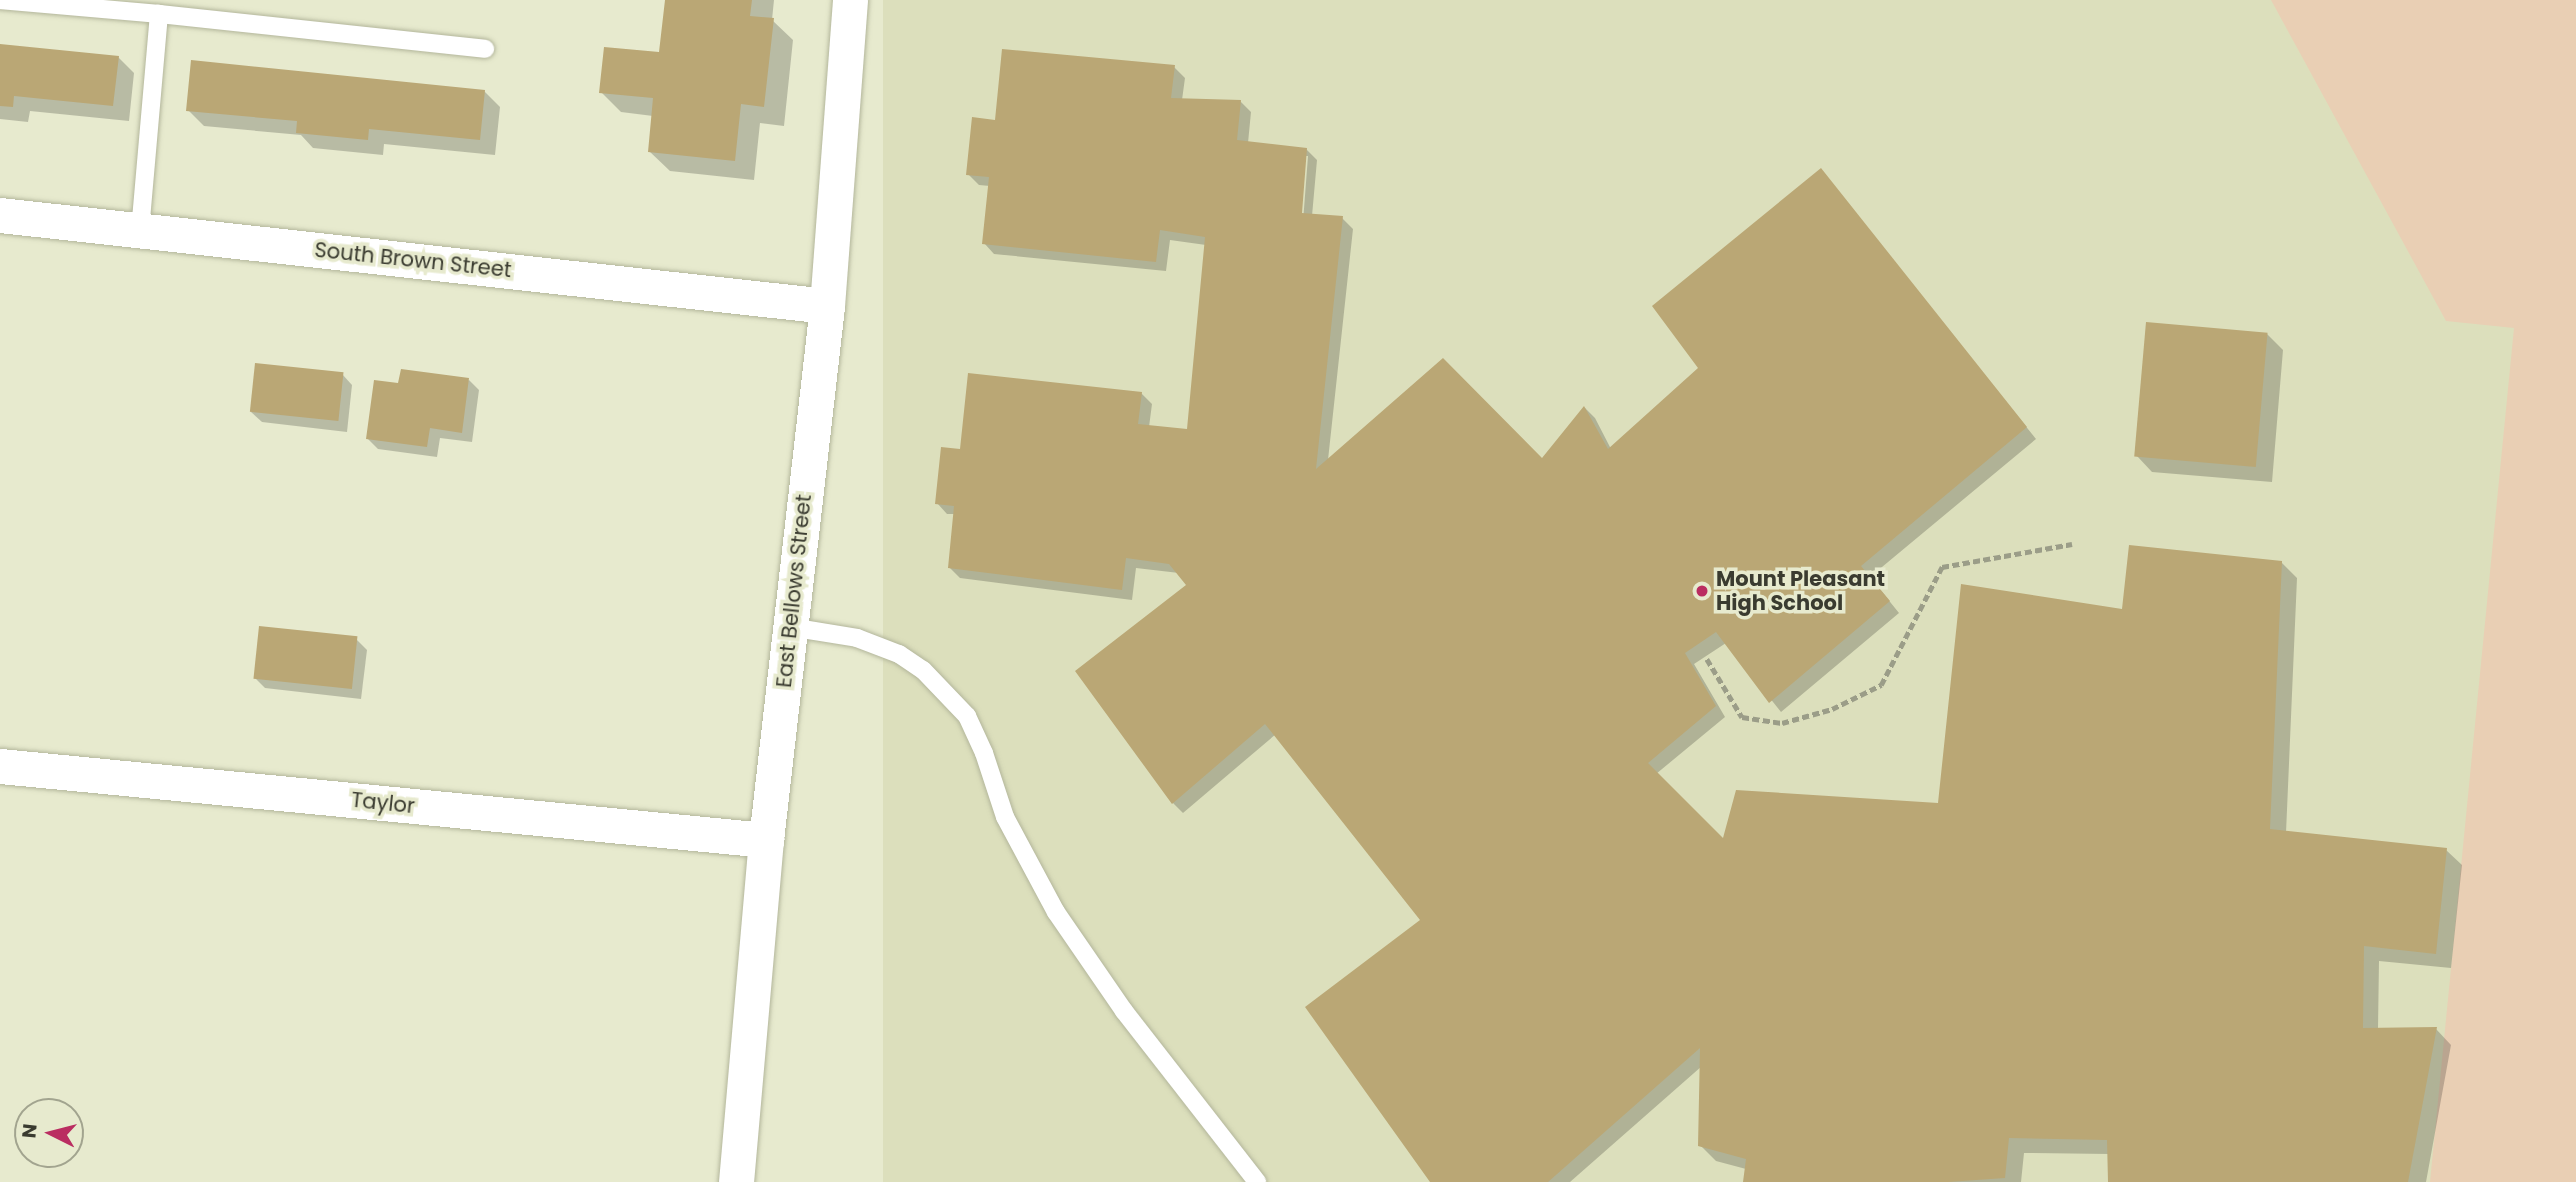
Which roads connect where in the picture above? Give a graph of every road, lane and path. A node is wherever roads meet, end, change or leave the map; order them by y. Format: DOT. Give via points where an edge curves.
graph roads {
  1 [pos="0,0"];
  2 [pos="850,0"];
  3 [pos="159,14"];
  4 [pos="485,49"];
  5 [pos="0,215"];
  6 [pos="141,231"];
  7 [pos="827,306"];
  8 [pos="2072,544"];
  9 [pos="790,627"];
  10 [pos="1707,659"];
  11 [pos="0,766"];
  12 [pos="766,841"];
  13 [pos="736,1182"];
  14 [pos="1257,1182"];
  1 -- 3 [label="lane"];
  2 -- 7 [label="street, East Bellows Street"];
  3 -- 4 [label="lane"];
  3 -- 6 [label="lane"];
  5 -- 6 [label="street, South Brown Street"];
  6 -- 7 [label="street, South Brown Street"];
  7 -- 9 [label="street, East Bellows Street"];
  8 -- 10 [label="path" via="1942,567 1881,685 1832,709 1782,723 1742,717"];
  9 -- 12 [label="street, East Bellows Street"];
  9 -- 14 [label="lane" via="857,638 899,654 923,670 967,716 1006,817 1056,912 1124,1011"];
  11 -- 12 [label="street, Taylor"];
  12 -- 13 [label="street, East Bellows Street"];
}
